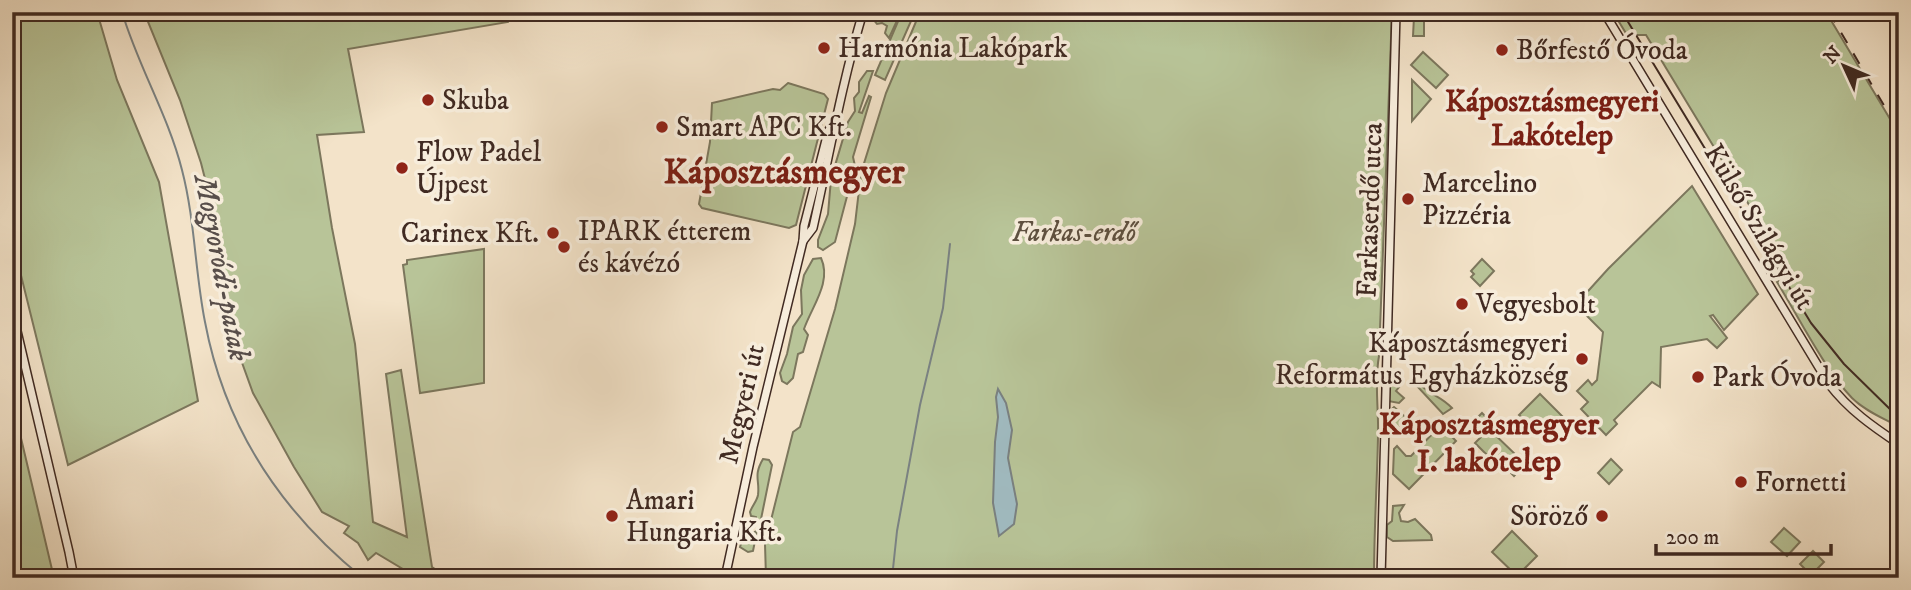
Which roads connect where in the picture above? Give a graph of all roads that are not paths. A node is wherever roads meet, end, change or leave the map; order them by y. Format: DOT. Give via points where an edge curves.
graph roads {
  1 [pos="863,12"];
  2 [pos="1396,12"];
  3 [pos="1604,12"];
  4 [pos="12,310"];
  5 [pos="1899,444"];
  6 [pos="74,578"];
  7 [pos="725,578"];
  8 [pos="1381,578"];
  1 -- 7 [label="street, Megyeri út" via="813,228 803,241"];
  2 -- 8 [label="street, Farkaserdő utca"];
  3 -- 5 [label="street, Külső Szilágyi út" via="1829,384 1854,413"];
  4 -- 6 [label="street"];
}
